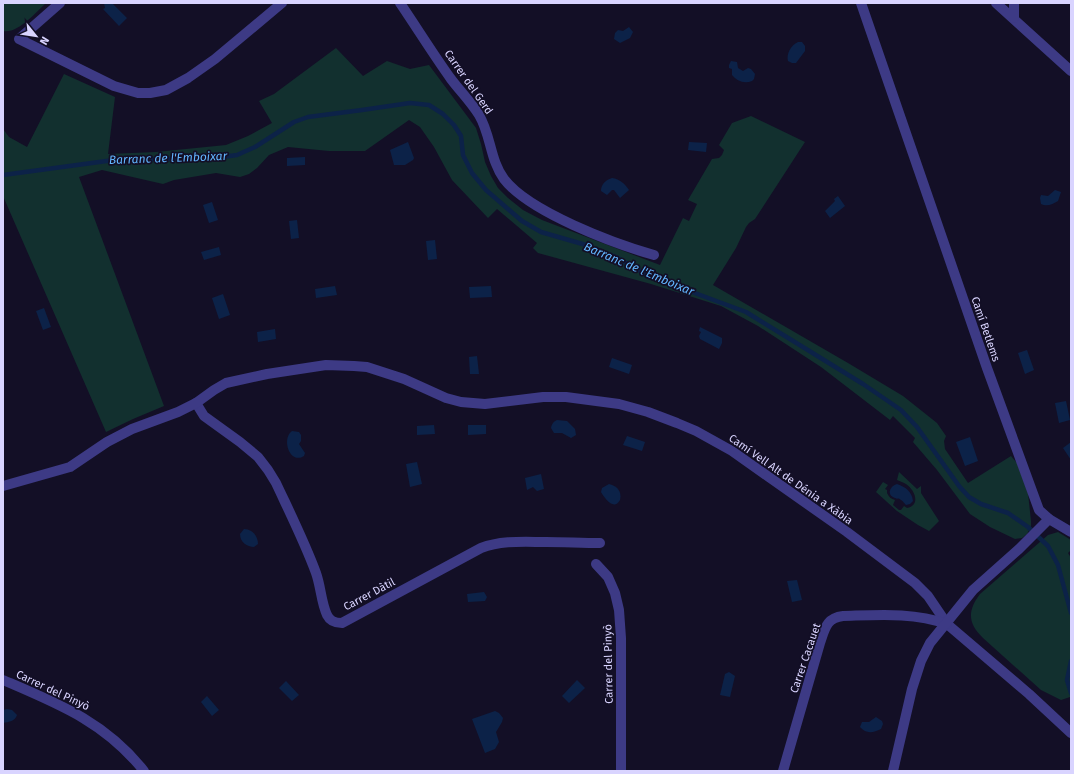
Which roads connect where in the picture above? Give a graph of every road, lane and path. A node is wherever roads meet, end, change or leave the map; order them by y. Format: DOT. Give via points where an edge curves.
graph roads {
  1 [pos="60,3"];
  2 [pos="282,3"];
  3 [pos="400,3"];
  4 [pos="860,3"];
  5 [pos="996,3"];
  6 [pos="1014,3"];
  7 [pos="1014,18"];
  8 [pos="1071,71"];
  9 [pos="654,255"];
  10 [pos="196,403"];
  11 [pos="3,486"];
  12 [pos="1049,519"];
  13 [pos="1071,532"];
  14 [pos="600,543"];
  15 [pos="596,564"];
  16 [pos="947,624"];
  17 [pos="3,680"];
  18 [pos="1071,733"];
  19 [pos="136,767"];
  20 [pos="144,771"];
  21 [pos="621,771"];
  22 [pos="783,771"];
  23 [pos="893,771"];
  1 -- 2 [label="street" via="19,39 114,86 150,94 166,90 188,78"];
  3 -- 9 [label="street, Carrer del Gerd" via="480,117 487,132 495,163 509,185 531,202 562,220 630,249"];
  4 -- 12 [label="street, Camí Betlems" via="1039,510"];
  5 -- 7 [label="street"];
  6 -- 7 [label="street"];
  7 -- 8 [label="street"];
  10 -- 11 [label="street, Camí Vell Alt de Dénia a Xàbia" via="132,429 70,467"];
  10 -- 14 [label="street, Carrer Dàtil" via="204,416 258,457 268,470 316,573 327,615 336,623 490,545 526,542"];
  10 -- 16 [label="street, Camí Vell Alt de Dénia a Xàbia" via="220,386 239,380 326,365 367,367 461,402 485,404 566,397 619,404 648,412 696,431 732,451 819,512 915,583 928,596"];
  12 -- 13 [label="street"];
  12 -- 16 [label="street" via="972,590"];
  15 -- 21 [label="street, Carrer del Pinyò" via="608,577 619,610"];
  16 -- 18 [label="street, Camí Vell Alt de Dénia a Xàbia"];
  16 -- 22 [label="street, Carrer Cacauet" via="910,615 834,617 820,643"];
  16 -- 23 [label="street" via="930,643 921,661"];
  17 -- 19 [label="street, Carrer del Pinyò" via="85,718 111,737"];
  19 -- 20 [label="street, Carrer del Pinyò"];
}
